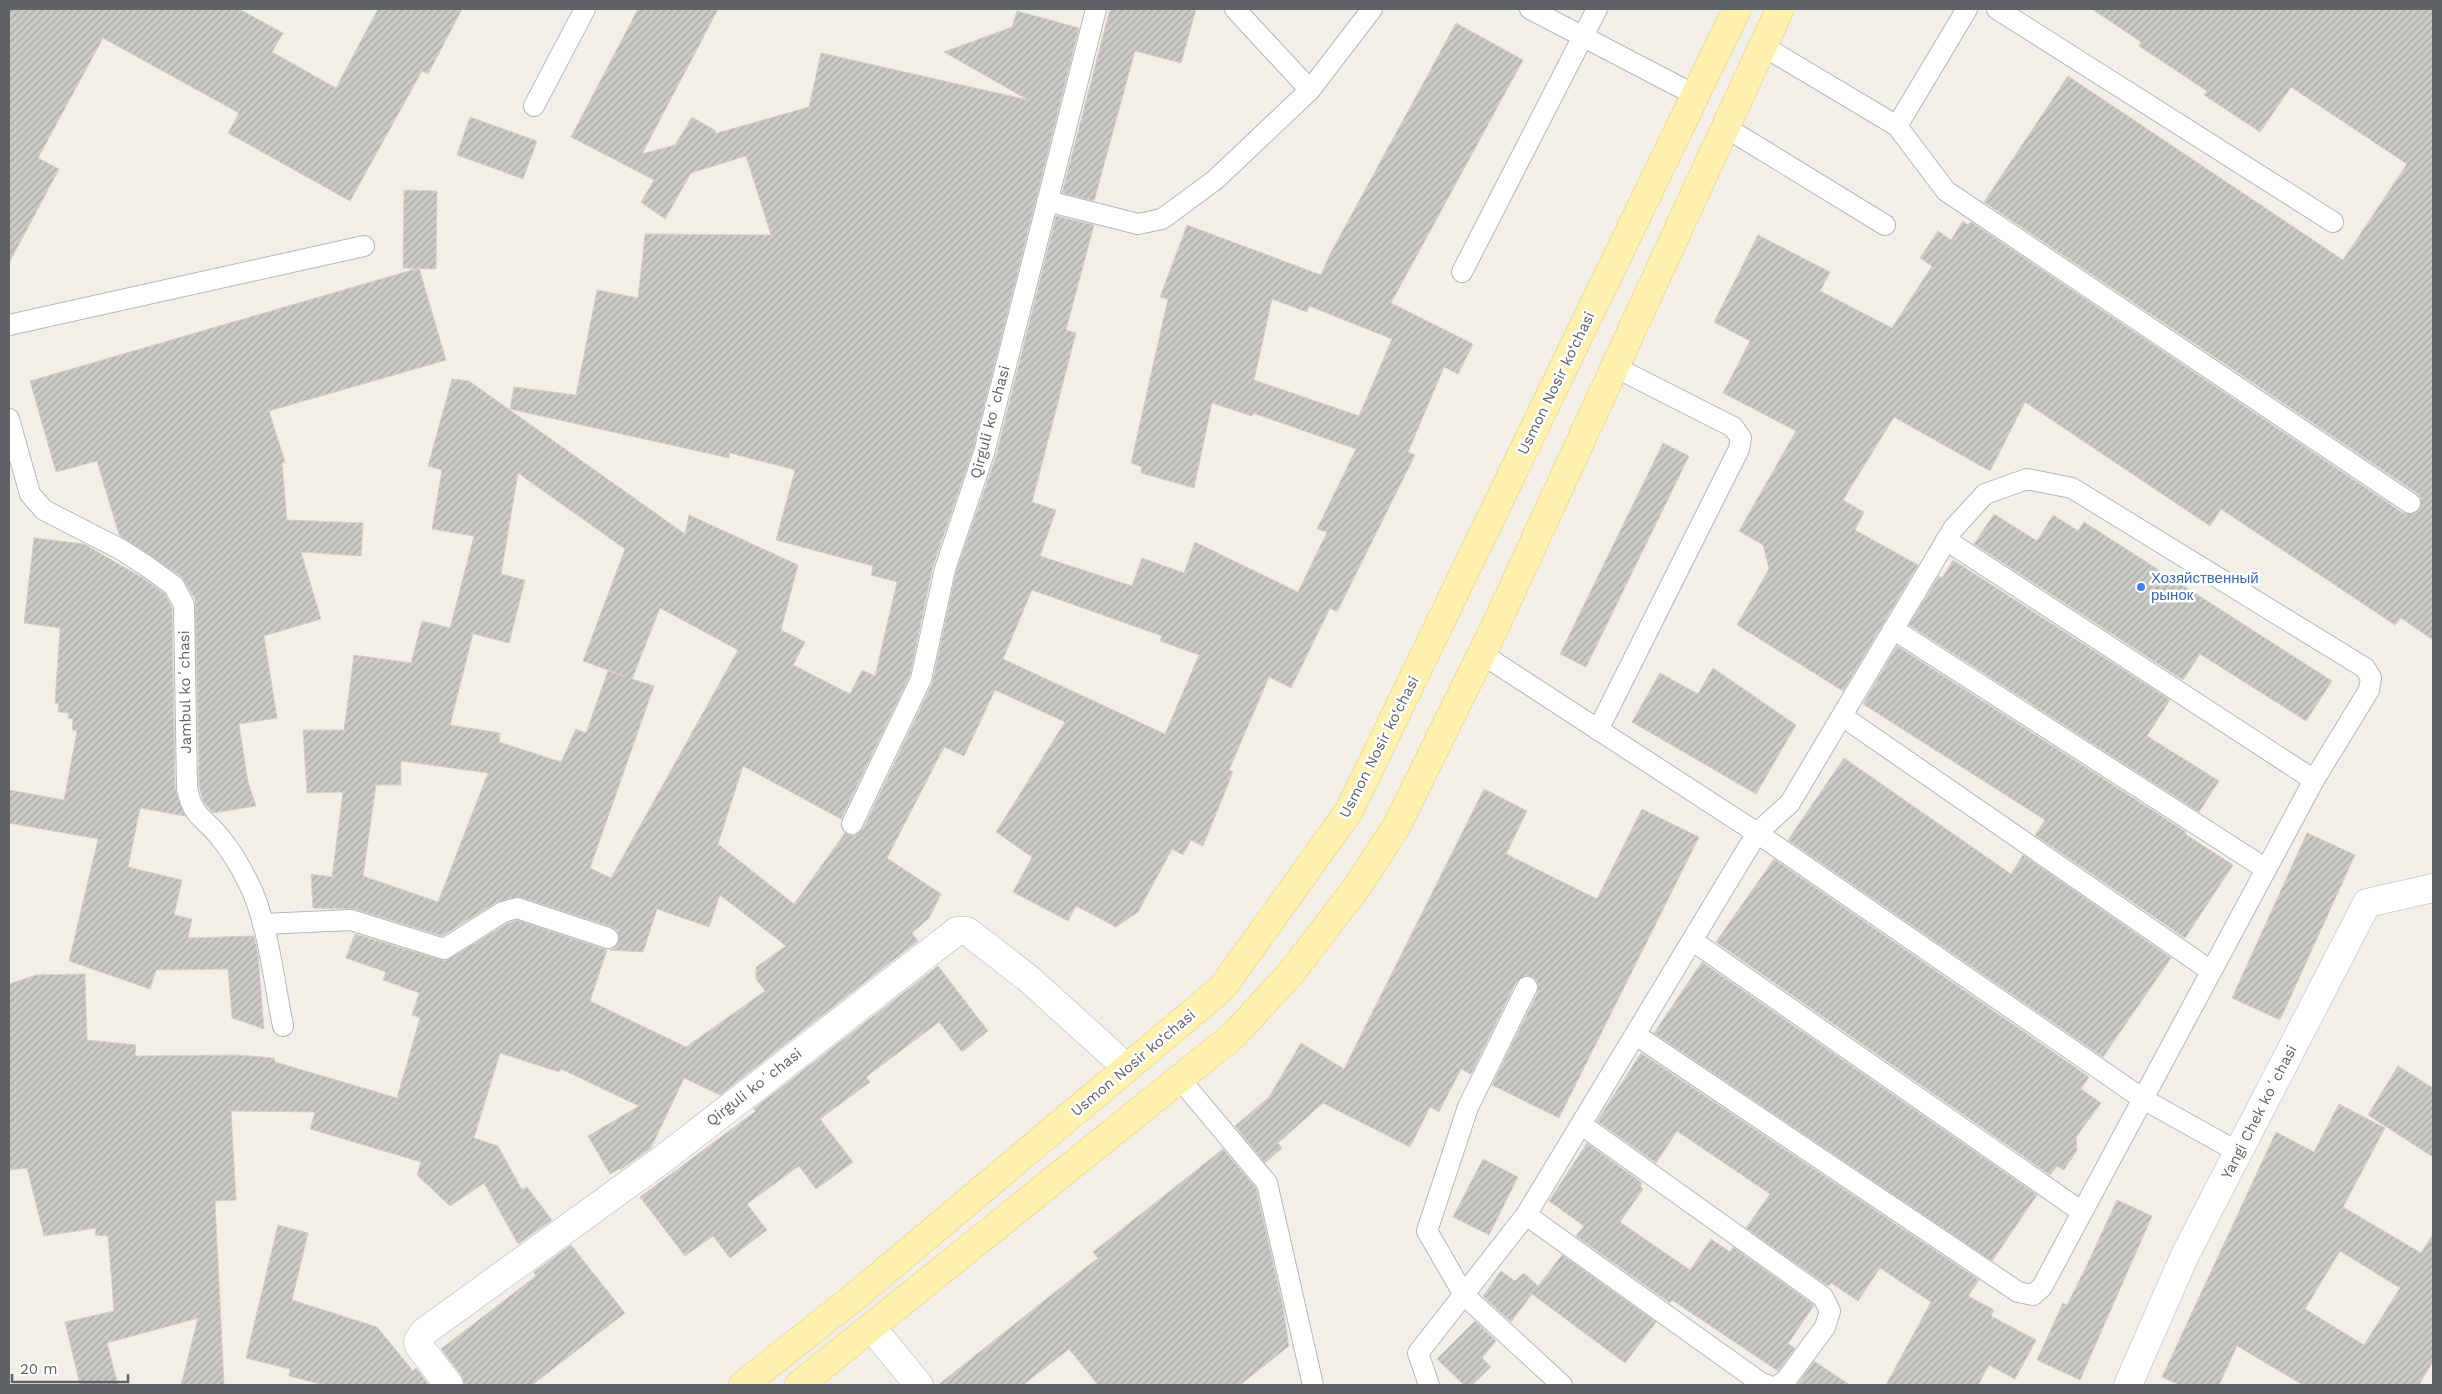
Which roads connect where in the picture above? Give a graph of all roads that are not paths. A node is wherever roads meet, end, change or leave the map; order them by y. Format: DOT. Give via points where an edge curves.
graph roads {
  1 [pos="585,9"];
  2 [pos="1096,9"];
  3 [pos="1235,9"];
  4 [pos="1372,9"];
  5 [pos="1530,9"];
  6 [pos="1596,9"];
  7 [pos="1737,9"];
  8 [pos="1780,9"];
  9 [pos="1966,9"];
  10 [pos="1997,9"];
  11 [pos="1583,36"];
  12 [pos="1763,46"];
  13 [pos="1310,90"];
  14 [pos="1695,95"];
  15 [pos="534,106"];
  16 [pos="1897,126"];
  17 [pos="1726,127"];
  18 [pos="1046,201"];
  19 [pos="2333,222"];
  20 [pos="1885,225"];
  21 [pos="364,246"];
  22 [pos="1462,272"];
  23 [pos="9,325"];
  24 [pos="1615,367"];
  25 [pos="9,419"];
  26 [pos="2410,503"];
  27 [pos="1946,540"];
  28 [pos="1893,629"];
  29 [pos="1482,654"];
  30 [pos="1842,716"];
  31 [pos="1598,730"];
  32 [pos="2314,780"];
  33 [pos="852,824"];
  34 [pos="1757,834"];
  35 [pos="2266,869"];
  36 [pos="2433,888"];
  37 [pos="263,924"];
  38 [pos="608,938"];
  39 [pos="1693,941"];
  40 [pos="2211,971"];
  41 [pos="1526,987"];
  42 [pos="283,1026"];
  43 [pos="1636,1035"];
  44 [pos="1128,1068"];
  45 [pos="1179,1078"];
  46 [pos="2143,1099"];
  47 [pos="1582,1125"];
  48 [pos="2238,1152"];
  49 [pos="2082,1212"];
  50 [pos="1526,1215"];
  51 [pos="1464,1295"];
  52 [pos="871,1327"];
  53 [pos="449,1385"];
  54 [pos="743,1385"];
  55 [pos="799,1385"];
  56 [pos="919,1385"];
  57 [pos="1313,1385"];
  58 [pos="1429,1385"];
  59 [pos="1562,1385"];
  60 [pos="1767,1385"];
  61 [pos="1778,1385"];
  62 [pos="2128,1385"];
  1 -- 15 [label="lane"];
  2 -- 18 [label="lane, Qirguli koʻchasi"];
  3 -- 13 [label="lane"];
  4 -- 13 [label="lane"];
  5 -- 11 [label="lane"];
  6 -- 11 [label="lane"];
  7 -- 14 [label="main road, Usmon Nosir ko‘chasi"];
  8 -- 12 [label="main road"];
  9 -- 16 [label="lane"];
  10 -- 19 [label="lane"];
  11 -- 14 [label="lane"];
  11 -- 22 [label="lane"];
  12 -- 16 [label="lane"];
  12 -- 17 [label="main road"];
  13 -- 18 [label="lane" via="1215,180 1162,219 1138,224"];
  14 -- 44 [label="main road, Usmon Nosir ko‘chasi" via="1349,811 1222,988"];
  16 -- 26 [label="lane" via="1946,191"];
  17 -- 20 [label="lane"];
  17 -- 24 [label="main road"];
  18 -- 33 [label="lane, Qirguli koʻchasi" via="984,453 945,569 921,679"];
  21 -- 23 [label="lane"];
  24 -- 29 [label="main road"];
  24 -- 31 [label="lane" via="1733,427 1741,438 1739,449"];
  25 -- 37 [label="lane, Jambul koʻchasi" via="30,494 44,510 120,549 174,586 184,605 190,805 222,839 249,883"];
  27 -- 28 [label="lane"];
  27 -- 32 [label="lane"];
  27 -- 32 [label="lane" via="1985,494 2027,479 2072,488 2366,668 2371,678 2370,690"];
  28 -- 30 [label="lane"];
  28 -- 35 [label="lane"];
  29 -- 31 [label="lane"];
  29 -- 45 [label="main road" via="1396,827 1357,887 1291,973 1234,1035"];
  30 -- 34 [label="lane" via="1790,803"];
  30 -- 40 [label="lane"];
  31 -- 34 [label="lane"];
  32 -- 35 [label="lane"];
  34 -- 39 [label="lane"];
  34 -- 46 [label="lane"];
  35 -- 40 [label="lane"];
  36 -- 48 [label="street, Yangi Chek koʻchasi" via="2367,903"];
  37 -- 38 [label="lane" via="351,920 444,949 503,912 518,908"];
  37 -- 42 [label="lane, Jambul koʻchasi"];
  39 -- 43 [label="lane"];
  39 -- 49 [label="lane"];
  40 -- 46 [label="lane"];
  41 -- 51 [label="lane" via="1468,1107 1427,1231"];
  43 -- 47 [label="lane"];
  43 -- 49 [label="lane" via="2018,1292 2033,1295 2042,1287"];
  44 -- 53 [label="street, Qirguli koʻchasi" via="1029,979 967,931 957,931 663,1159 424,1332 418,1341 419,1346"];
  44 -- 54 [label="main road, Usmon Nosir ko‘chasi" via="858,1294"];
  45 -- 52 [label="main road"];
  45 -- 57 [label="lane" via="1267,1183"];
  46 -- 48 [label="lane"];
  46 -- 49 [label="lane"];
  47 -- 50 [label="lane"];
  47 -- 61 [label="lane" via="1823,1297 1830,1312 1825,1327 1786,1380"];
  48 -- 62 [label="street, Yangi Chek koʻchasi" via="2185,1255"];
  50 -- 51 [label="lane"];
  50 -- 60 [label="lane"];
  51 -- 58 [label="lane" via="1418,1353"];
  51 -- 59 [label="lane"];
  52 -- 55 [label="main road"];
  52 -- 56 [label="street"];
}
